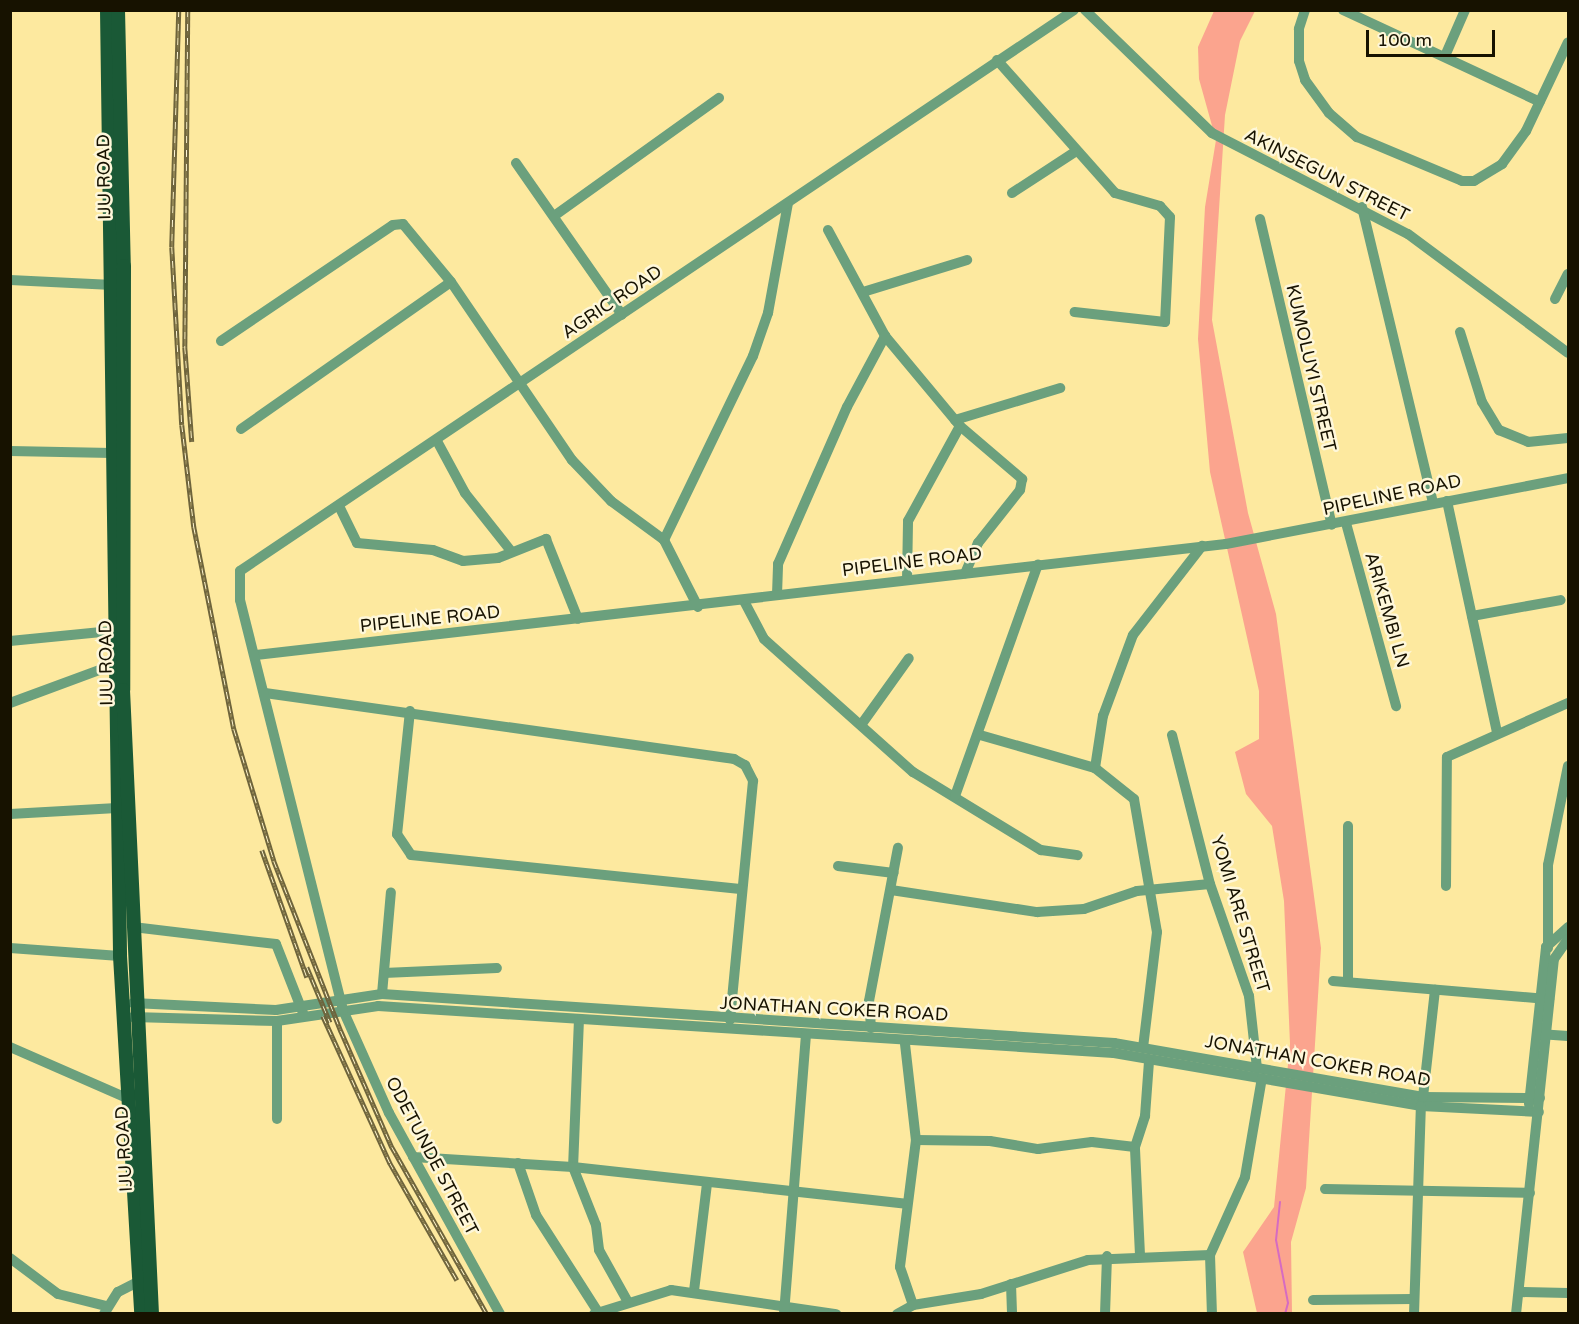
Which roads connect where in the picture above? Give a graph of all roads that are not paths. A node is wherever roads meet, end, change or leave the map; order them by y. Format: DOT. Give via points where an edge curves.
graph roads {
  1 [pos="107,10"];
  2 [pos="118,10"];
  3 [pos="1074,10"];
  4 [pos="1084,10"];
  5 [pos="1305,10"];
  6 [pos="1343,10"];
  7 [pos="1465,10"];
  8 [pos="1569,42"];
  9 [pos="1445,56"];
  10 [pos="997,60"];
  11 [pos="719,98"];
  12 [pos="1540,102"];
  13 [pos="1075,152"];
  14 [pos="516,163"];
  15 [pos="1012,193"];
  16 [pos="788,202"];
  17 [pos="1362,207"];
  18 [pos="554,216"];
  19 [pos="1260,219"];
  20 [pos="828,230"];
  21 [pos="967,260"];
  22 [pos="1569,274"];
  23 [pos="10,280"];
  24 [pos="451,282"];
  25 [pos="113,285"];
  26 [pos="863,292"];
  27 [pos="1556,299"];
  28 [pos="1075,312"];
  29 [pos="622,315"];
  30 [pos="1460,332"];
  31 [pos="885,336"];
  32 [pos="221,342"];
  33 [pos="1569,353"];
  34 [pos="519,384"];
  35 [pos="1060,388"];
  36 [pos="957,423"];
  37 [pos="241,429"];
  38 [pos="1569,438"];
  39 [pos="436,441"];
  40 [pos="10,451"];
  41 [pos="112,453"];
  42 [pos="1569,478"];
  43 [pos="1447,501"];
  44 [pos="1433,503"];
  45 [pos="340,508"];
  46 [pos="1346,523"];
  47 [pos="1332,525"];
  48 [pos="664,540"];
  49 [pos="1202,546"];
  50 [pos="511,551"];
  51 [pos="1038,564"];
  52 [pos="965,573"];
  53 [pos="907,580"];
  54 [pos="777,595"];
  55 [pos="1561,600"];
  56 [pos="744,601"];
  57 [pos="698,607"];
  58 [pos="1472,616"];
  59 [pos="578,620"];
  60 [pos="112,631"];
  61 [pos="10,641"];
  62 [pos="256,655"];
  63 [pos="909,658"];
  64 [pos="113,665"];
  65 [pos="265,693"];
  66 [pos="10,703"];
  67 [pos="1569,703"];
  68 [pos="1396,706"];
  69 [pos="410,711"];
  70 [pos="861,725"];
  71 [pos="1497,733"];
  72 [pos="980,735"];
  73 [pos="1172,735"];
  74 [pos="1569,766"];
  75 [pos="1095,768"];
  76 [pos="956,796"];
  77 [pos="117,808"];
  78 [pos="10,814"];
  79 [pos="1348,826"];
  80 [pos="898,848"];
  81 [pos="1078,855"];
  82 [pos="838,866"];
  83 [pos="894,873"];
  84 [pos="1210,884"];
  85 [pos="1446,886"];
  86 [pos="740,889"];
  87 [pos="891,890"];
  88 [pos="1149,891"];
  89 [pos="391,892"];
  90 [pos="133,927"];
  91 [pos="1569,927"];
  92 [pos="1569,939"];
  93 [pos="10,948"];
  94 [pos="1551,950"];
  95 [pos="120,956"];
  96 [pos="497,968"];
  97 [pos="384,973"];
  98 [pos="1332,981"];
  99 [pos="1348,982"];
  100 [pos="1435,990"];
  101 [pos="382,994"];
  102 [pos="340,998"];
  103 [pos="1544,998"];
  104 [pos="301,1007"];
  105 [pos="130,1009"];
  106 [pos="343,1010"];
  107 [pos="306,1018"];
  108 [pos="579,1019"];
  109 [pos="730,1020"];
  110 [pos="277,1021"];
  111 [pos="871,1028"];
  112 [pos="1541,1034"];
  113 [pos="806,1035"];
  114 [pos="1569,1036"];
  115 [pos="905,1044"];
  116 [pos="10,1047"];
  117 [pos="1143,1047"];
  118 [pos="1149,1062"];
  119 [pos="1259,1074"];
  120 [pos="127,1098"];
  121 [pos="1534,1098"];
  122 [pos="1422,1101"];
  123 [pos="1534,1112"];
  124 [pos="277,1119"];
  125 [pos="916,1140"];
  126 [pos="1135,1147"];
  127 [pos="413,1157"];
  128 [pos="518,1163"];
  129 [pos="573,1167"];
  130 [pos="707,1183"];
  131 [pos="1325,1189"];
  132 [pos="1418,1190"];
  133 [pos="795,1193"];
  134 [pos="1530,1193"];
  135 [pos="906,1204"];
  136 [pos="1140,1255"];
  137 [pos="1210,1255"];
  138 [pos="1107,1256"];
  139 [pos="10,1258"];
  140 [pos="138,1282"];
  141 [pos="1011,1284"];
  142 [pos="694,1291"];
  143 [pos="1520,1292"];
  144 [pos="1569,1293"];
  145 [pos="1413,1299"];
  146 [pos="1313,1300"];
  147 [pos="628,1302"];
  148 [pos="919,1307"];
  149 [pos="105,1310"];
  150 [pos="784,1310"];
  151 [pos="602,1312"];
  152 [pos="141,1314"];
  153 [pos="152,1314"];
  154 [pos="500,1314"];
  155 [pos="836,1314"];
  156 [pos="897,1314"];
  157 [pos="1012,1314"];
  158 [pos="1105,1314"];
  159 [pos="1212,1314"];
  160 [pos="1414,1314"];
  161 [pos="1516,1314"];
  1 -- 25 [label="main road, IJU ROAD"];
  2 -- 90 [label="main road, IJU ROAD" via="124,266 123,690"];
  3 -- 10 [label="street, AGRIC ROAD"];
  4 -- 17 [label="street, AKINSEGUN STREET" via="1212,133"];
  5 -- 12 [label="street" via="1299,61 1305,80 1329,113 1357,137 1462,181 1474,181 1502,164"];
  6 -- 9 [label="street"];
  7 -- 9 [label="street"];
  8 -- 12 [label="street"];
  9 -- 12 [label="street"];
  10 -- 13 [label="street"];
  10 -- 16 [label="street, AGRIC ROAD"];
  11 -- 18 [label="street"];
  13 -- 15 [label="street"];
  13 -- 28 [label="street" via="1115,193 1160,206 1170,218 1165,322"];
  14 -- 18 [label="street"];
  16 -- 29 [label="street, AGRIC ROAD"];
  16 -- 48 [label="street" via="771,303 753,356"];
  17 -- 33 [label="street, AKINSEGUN STREET" via="1408,234"];
  17 -- 44 [label="street"];
  18 -- 29 [label="street"];
  19 -- 47 [label="street, KUMOLUYI STREET"];
  20 -- 26 [label="street"];
  21 -- 26 [label="street"];
  22 -- 27 [label="street"];
  23 -- 25 [label="street"];
  24 -- 32 [label="street" via="398,223"];
  24 -- 34 [label="street"];
  24 -- 37 [label="street"];
  25 -- 41 [label="main road, IJU ROAD"];
  26 -- 31 [label="street"];
  29 -- 34 [label="street, AGRIC ROAD"];
  30 -- 38 [label="street" via="1482,402 1499,430 1528,442"];
  31 -- 36 [label="street"];
  31 -- 54 [label="street" via="778,564"];
  34 -- 39 [label="street, AGRIC ROAD"];
  34 -- 48 [label="street" via="596,487"];
  35 -- 36 [label="street"];
  36 -- 52 [label="street" via="1023,485 978,543"];
  36 -- 53 [label="street" via="908,521"];
  39 -- 45 [label="street, AGRIC ROAD"];
  39 -- 50 [label="street" via="465,493"];
  40 -- 41 [label="street"];
  41 -- 60 [label="main road, IJU ROAD"];
  42 -- 43 [label="street, PIPELINE ROAD"];
  43 -- 44 [label="street, PIPELINE ROAD"];
  43 -- 58 [label="street"];
  44 -- 46 [label="street, PIPELINE ROAD"];
  45 -- 50 [label="street" via="353,537 364,545 433,550 463,561"];
  45 -- 62 [label="street, AGRIC ROAD" via="240,571 240,600"];
  46 -- 47 [label="street, PIPELINE ROAD"];
  46 -- 68 [label="street, ARIKEMBI LN"];
  47 -- 49 [label="street, PIPELINE ROAD"];
  48 -- 57 [label="street"];
  49 -- 51 [label="street, PIPELINE ROAD"];
  49 -- 75 [label="street" via="1133,635 1103,716"];
  50 -- 59 [label="street" via="546,538"];
  51 -- 52 [label="street, PIPELINE ROAD"];
  51 -- 72 [label="street"];
  52 -- 53 [label="street, PIPELINE ROAD"];
  53 -- 54 [label="street, PIPELINE ROAD"];
  54 -- 56 [label="street, PIPELINE ROAD"];
  55 -- 58 [label="street"];
  56 -- 57 [label="street, PIPELINE ROAD"];
  56 -- 70 [label="street" via="764,639"];
  57 -- 59 [label="street, PIPELINE ROAD"];
  58 -- 71 [label="street"];
  59 -- 62 [label="street, PIPELINE ROAD"];
  60 -- 61 [label="street"];
  60 -- 64 [label="main road, IJU ROAD"];
  62 -- 65 [label="street, ODETUNDE STREET"];
  63 -- 70 [label="street"];
  64 -- 66 [label="street"];
  64 -- 77 [label="main road, IJU ROAD"];
  65 -- 69 [label="street"];
  65 -- 102 [label="street, ODETUNDE STREET"];
  67 -- 71 [label="street"];
  69 -- 86 [label="street" via="734,759 751,772 753,782"];
  69 -- 86 [label="street" via="397,834 411,855"];
  70 -- 76 [label="street" via="913,772"];
  71 -- 85 [label="street" via="1447,757"];
  72 -- 75 [label="street"];
  72 -- 76 [label="street"];
  73 -- 84 [label="street, YOMI ARE STREET"];
  74 -- 94 [label="street" via="1548,864"];
  75 -- 88 [label="street" via="1134,798"];
  76 -- 81 [label="street" via="965,808 1041,850"];
  77 -- 78 [label="street"];
  77 -- 95 [label="main road, IJU ROAD"];
  79 -- 99 [label="street"];
  80 -- 83 [label="street"];
  82 -- 83 [label="street"];
  83 -- 87 [label="street"];
  84 -- 88 [label="street"];
  84 -- 119 [label="street, YOMI ARE STREET" via="1249,996"];
  86 -- 109 [label="street"];
  87 -- 88 [label="street" via="1037,912 1084,909"];
  87 -- 111 [label="street" via="869,1001"];
  88 -- 117 [label="street" via="1157,932"];
  89 -- 97 [label="street"];
  90 -- 104 [label="street" via="276,944"];
  90 -- 105 [label="main road, IJU ROAD"];
  91 -- 94 [label="street"];
  92 -- 94 [label="street"];
  93 -- 95 [label="street"];
  94 -- 103 [label="street"];
  95 -- 105 [label="main road, IJU ROAD"];
  96 -- 97 [label="street"];
  97 -- 101 [label="street"];
  98 -- 99 [label="street"];
  99 -- 100 [label="street"];
  100 -- 103 [label="street"];
  100 -- 122 [label="street"];
  101 -- 102 [label="street, JONATHAN COKER ROAD"];
  101 -- 109 [label="street, JONATHAN COKER ROAD"];
  102 -- 104 [label="street, JONATHAN COKER ROAD"];
  102 -- 106 [label="street, ODETUNDE STREET"];
  103 -- 112 [label="street"];
  104 -- 105 [label="street, JONATHAN COKER ROAD"];
  104 -- 107 [label="street"];
  105 -- 110 [label="street, JONATHAN COKER ROAD"];
  105 -- 120 [label="main road, IJU ROAD"];
  105 -- 153 [label="main road, IJU ROAD"];
  106 -- 107 [label="street, JONATHAN COKER ROAD"];
  106 -- 108 [label="street, JONATHAN COKER ROAD" via="378,1006"];
  106 -- 127 [label="street, ODETUNDE STREET"];
  107 -- 110 [label="street, JONATHAN COKER ROAD"];
  108 -- 113 [label="street, JONATHAN COKER ROAD"];
  108 -- 129 [label="street"];
  109 -- 111 [label="street, JONATHAN COKER ROAD"];
  110 -- 124 [label="street"];
  111 -- 117 [label="street, JONATHAN COKER ROAD"];
  112 -- 114 [label="street"];
  112 -- 121 [label="street"];
  113 -- 115 [label="street, JONATHAN COKER ROAD"];
  113 -- 133 [label="street"];
  115 -- 118 [label="street, JONATHAN COKER ROAD" via="1114,1053"];
  115 -- 125 [label="street"];
  116 -- 120 [label="street"];
  117 -- 119 [label="street, JONATHAN COKER ROAD"];
  118 -- 119 [label="street, JONATHAN COKER ROAD"];
  118 -- 126 [label="street" via="1145,1116"];
  119 -- 122 [label="street, JONATHAN COKER ROAD"];
  119 -- 137 [label="street, YOMI ARE STREET" via="1245,1177"];
  120 -- 140 [label="main road, IJU ROAD"];
  121 -- 122 [label="street, JONATHAN COKER ROAD"];
  121 -- 123 [label="street"];
  122 -- 123 [label="street, JONATHAN COKER ROAD"];
  122 -- 132 [label="street"];
  123 -- 134 [label="street"];
  125 -- 126 [label="street" via="990,1141 1038,1149 1092,1142"];
  125 -- 135 [label="street"];
  126 -- 136 [label="street"];
  127 -- 128 [label="street"];
  127 -- 154 [label="street, ODETUNDE STREET"];
  128 -- 129 [label="street"];
  128 -- 151 [label="street" via="536,1215"];
  129 -- 130 [label="street"];
  129 -- 147 [label="street" via="596,1225 598,1250"];
  130 -- 133 [label="street"];
  130 -- 142 [label="street"];
  131 -- 132 [label="street"];
  132 -- 134 [label="street"];
  132 -- 145 [label="street"];
  133 -- 135 [label="street"];
  133 -- 150 [label="street"];
  134 -- 143 [label="street"];
  135 -- 148 [label="street" via="900,1267"];
  136 -- 137 [label="street"];
  136 -- 138 [label="street"];
  137 -- 159 [label="street"];
  138 -- 141 [label="street" via="1048,1269"];
  138 -- 158 [label="street"];
  139 -- 149 [label="street" via="58,1294"];
  140 -- 149 [label="street" via="118,1292"];
  140 -- 152 [label="main road, IJU ROAD"];
  141 -- 148 [label="street"];
  141 -- 157 [label="street"];
  142 -- 147 [label="street" via="653,1293"];
  142 -- 150 [label="street"];
  143 -- 144 [label="street"];
  143 -- 161 [label="street"];
  145 -- 146 [label="street"];
  145 -- 160 [label="street"];
  147 -- 151 [label="street"];
  148 -- 156 [label="street"];
  150 -- 155 [label="street"];
}
